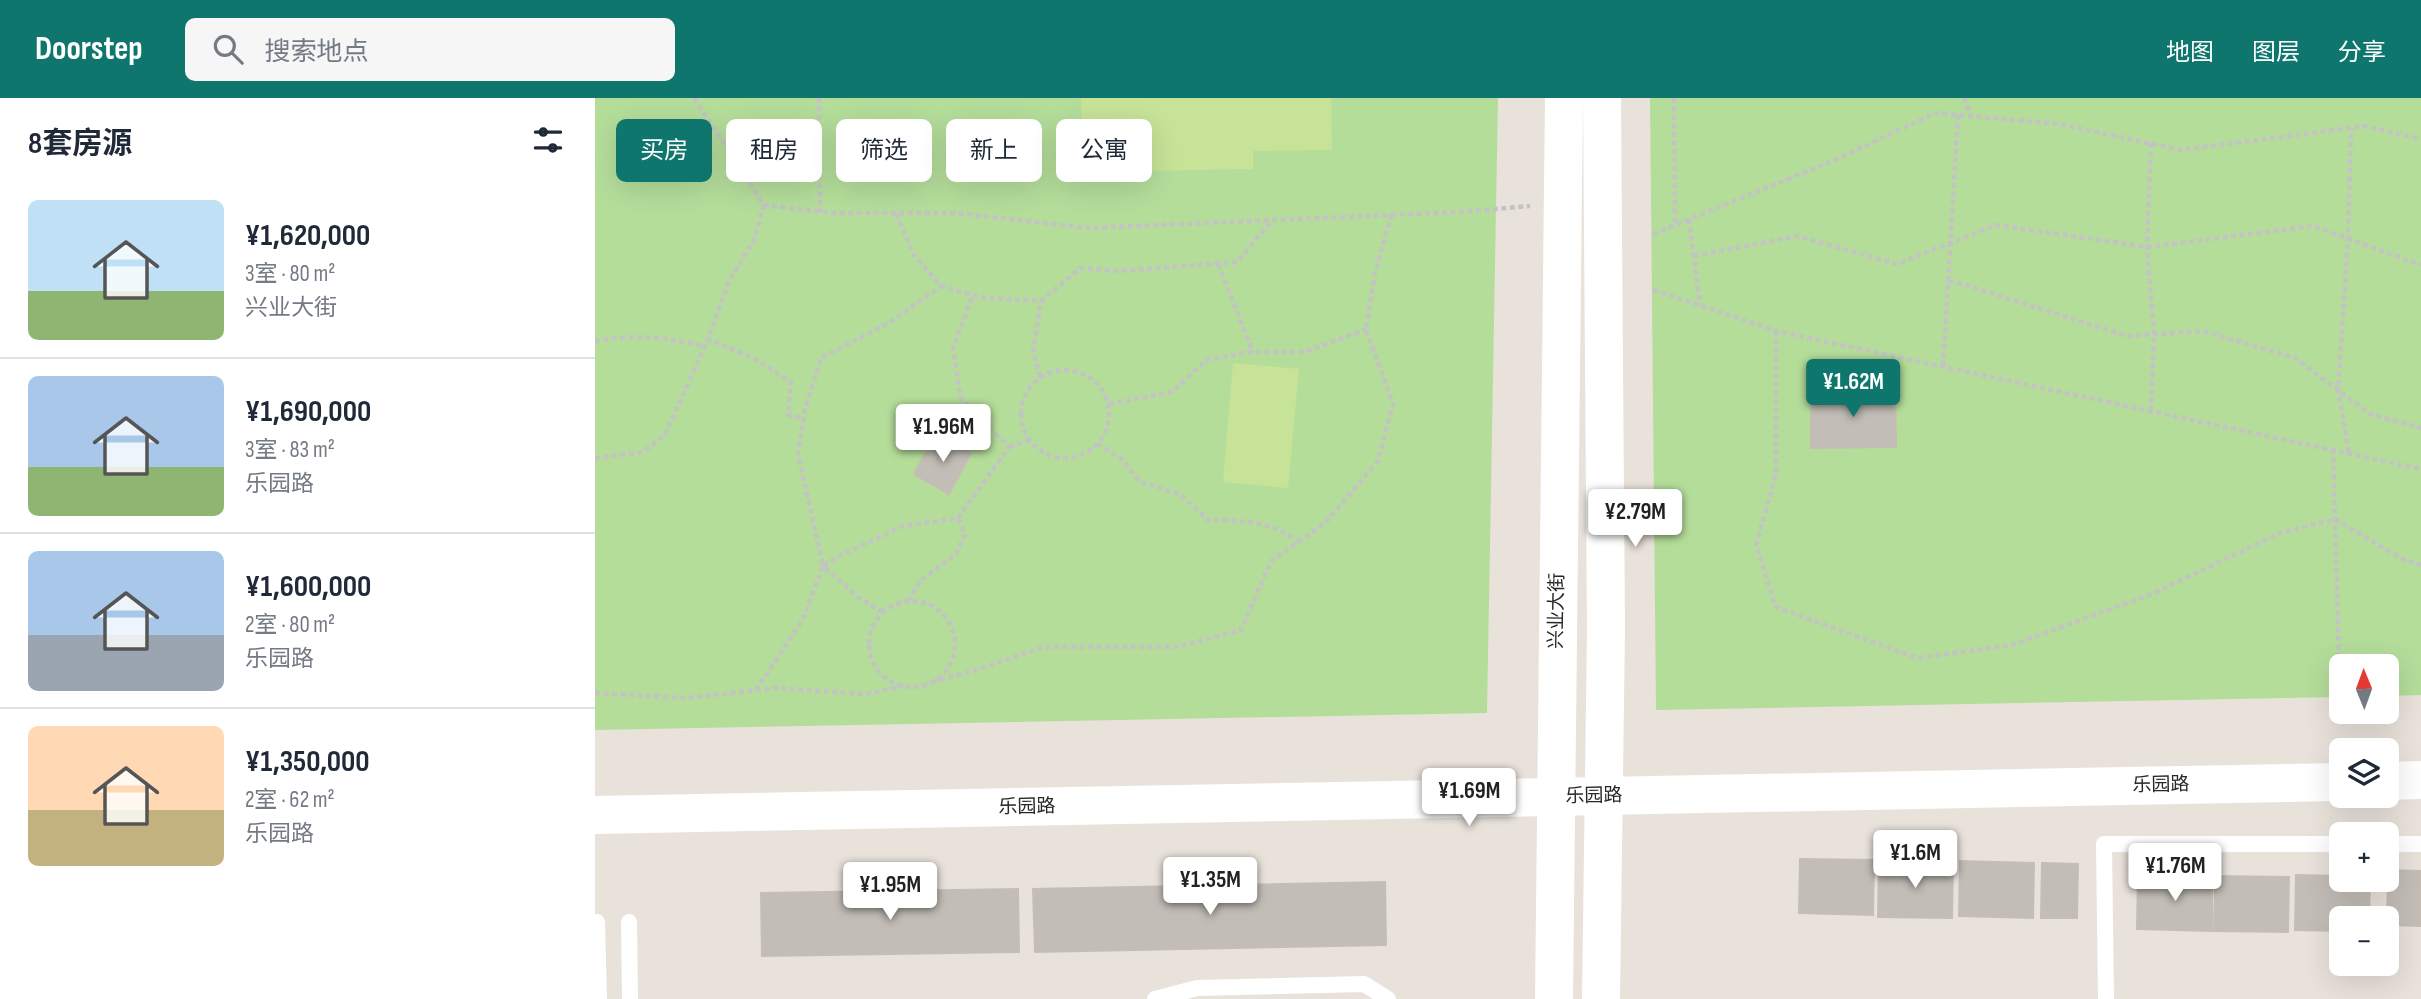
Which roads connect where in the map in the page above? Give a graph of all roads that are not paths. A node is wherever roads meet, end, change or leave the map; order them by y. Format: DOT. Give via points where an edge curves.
graph roads {
  1 [pos="1564,98"];
  2 [pos="1602,98"];
  3 [pos="2421,780"];
  4 [pos="2399,781"];
  5 [pos="2329,782"];
  6 [pos="1555,796"];
  7 [pos="1604,796"];
  8 [pos="595,815"];
  9 [pos="2329,844"];
  10 [pos="2399,844"];
  11 [pos="2421,844"];
  12 [pos="597,922"];
  13 [pos="629,922"];
  14 [pos="599,999"];
  15 [pos="630,999"];
  16 [pos="1155,999"];
  17 [pos="1388,999"];
  18 [pos="1554,999"];
  19 [pos="1601,999"];
  20 [pos="2106,999"];
  1 -- 6 [label="main road, 兴业大街"];
  2 -- 7 [label="main road"];
  3 -- 4 [label="main road"];
  5 -- 7 [label="main road, 乐园路"];
  6 -- 7 [label="main road, 乐园路"];
  6 -- 8 [label="main road, 乐园路"];
  6 -- 18 [label="main road, 兴业大街"];
  7 -- 19 [label="main road"];
  9 -- 20 [label="lane" via="2104,845"];
  10 -- 11 [label="lane"];
  12 -- 14 [label="lane"];
  13 -- 15 [label="lane"];
  16 -- 17 [label="lane" via="1197,988 1364,984"];
}
